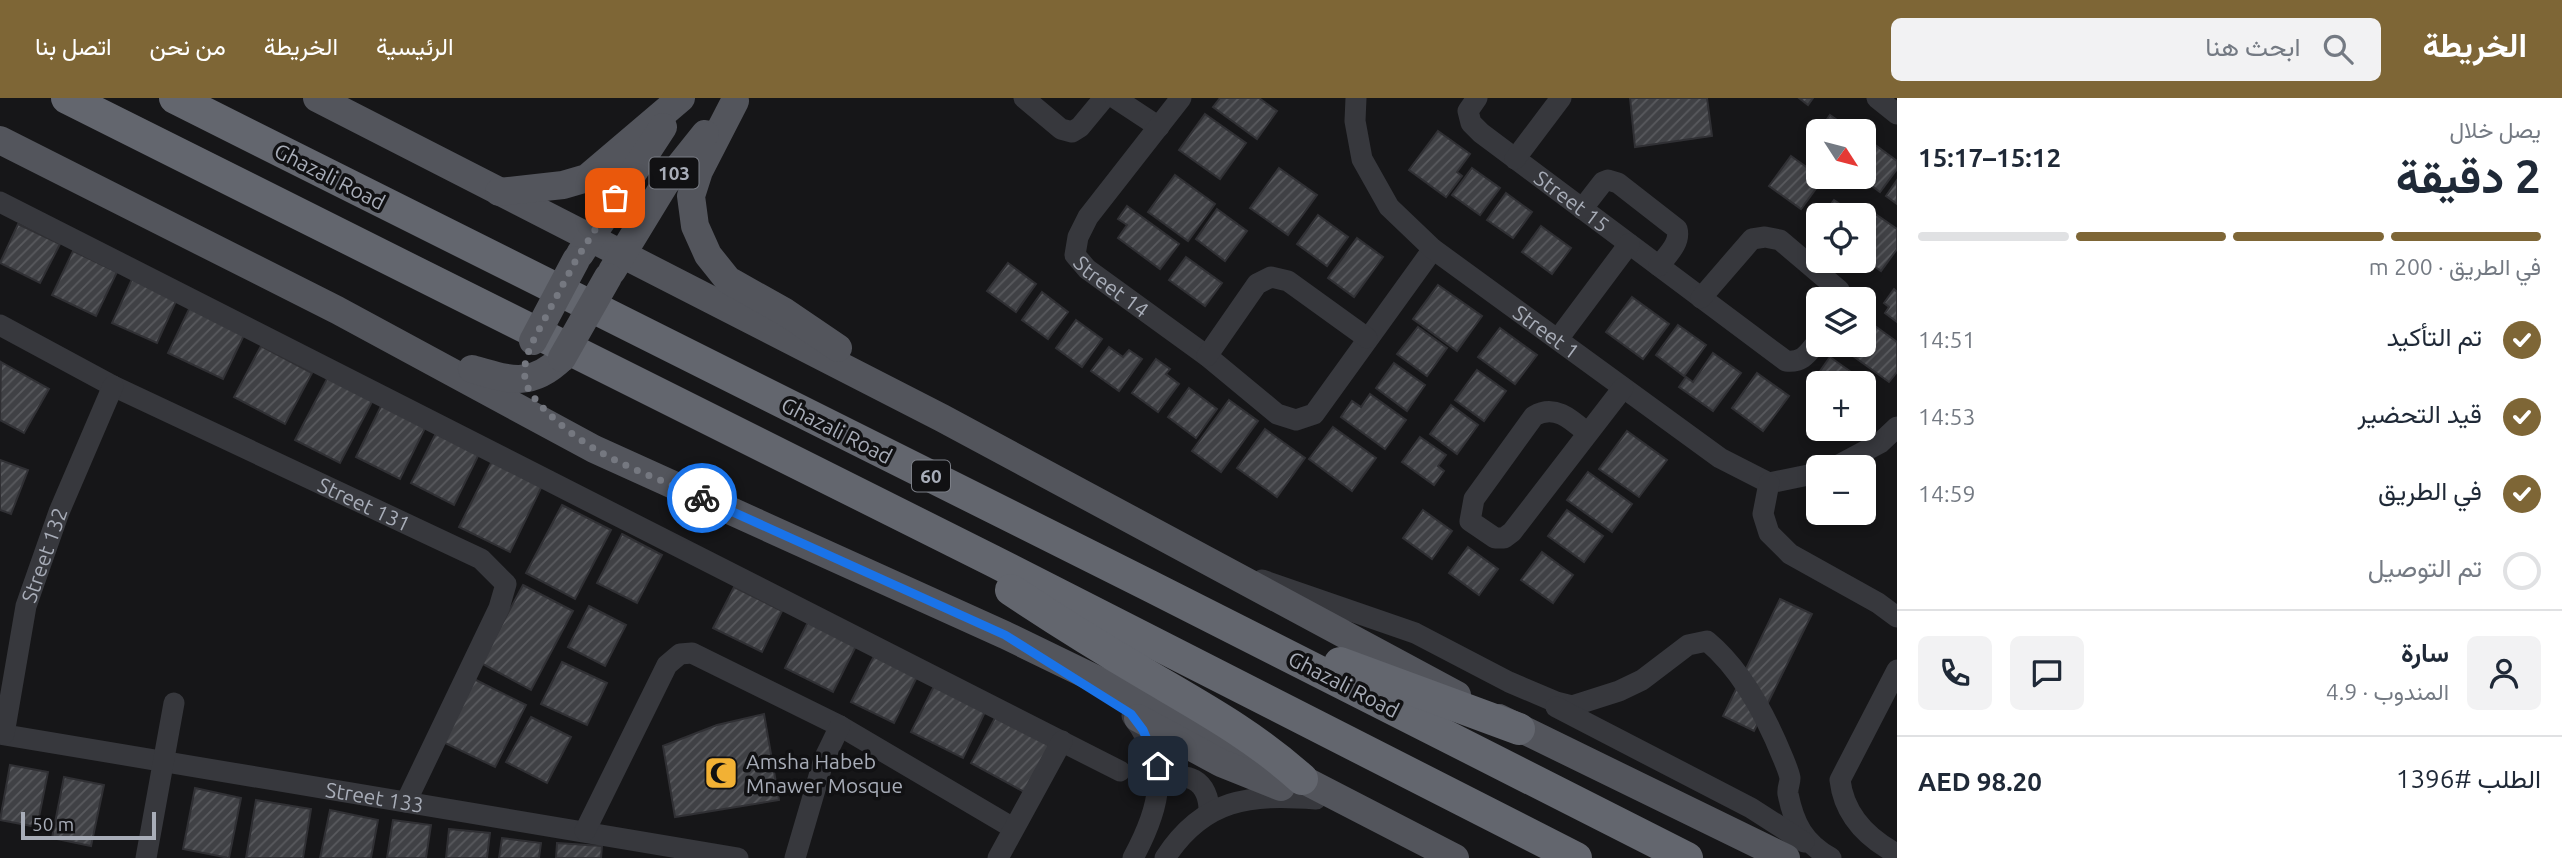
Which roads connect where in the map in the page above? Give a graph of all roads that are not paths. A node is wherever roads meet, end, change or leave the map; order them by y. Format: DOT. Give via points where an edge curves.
graph roads {
  1 [pos="67,98"];
  2 [pos="174,98"];
  3 [pos="317,98"];
  4 [pos="681,98"];
  5 [pos="1024,98"];
  6 [pos="1104,98"];
  7 [pos="1115,98"];
  8 [pos="1181,98"];
  9 [pos="1356,98"];
  10 [pos="1477,98"];
  11 [pos="1561,98"];
  12 [pos="1877,98"];
  13 [pos="736,100"];
  14 [pos="1897,114"];
  15 [pos="1159,127"];
  16 [pos="0,140"];
  17 [pos="1515,159"];
  18 [pos="499,192"];
  19 [pos="0,202"];
  20 [pos="1582,209"];
  21 [pos="1629,244"];
  22 [pos="1433,248"];
  23 [pos="583,249"];
  24 [pos="615,266"];
  25 [pos="1659,266"];
  26 [pos="1835,287"];
  27 [pos="1701,298"];
  28 [pos="0,325"];
  29 [pos="1367,338"];
  30 [pos="1559,339"];
  31 [pos="397,342"];
  32 [pos="1206,356"];
  33 [pos="1806,356"];
  34 [pos="525,380"];
  35 [pos="113,386"];
  36 [pos="1623,388"];
  37 [pos="942,418"];
  38 [pos="1897,427"];
  39 [pos="1587,433"];
  40 [pos="594,449"];
  41 [pos="1858,455"];
  42 [pos="1806,475"];
  43 [pos="1769,483"];
  44 [pos="888,509"];
  45 [pos="1215,564"];
  46 [pos="1150,586"];
  47 [pos="1897,617"];
  48 [pos="1005,635"];
  49 [pos="1897,670"];
  50 [pos="1508,682"];
  51 [pos="174,703"];
  52 [pos="1131,714"];
  53 [pos="839,726"];
  54 [pos="1519,729"];
  55 [pos="2,734"];
  56 [pos="1062,741"];
  57 [pos="164,760"];
  58 [pos="1120,771"];
  59 [pos="1160,786"];
  60 [pos="1309,789"];
  61 [pos="406,802"];
  62 [pos="1209,813"];
  63 [pos="1013,828"];
  64 [pos="585,831"];
  65 [pos="1823,854"];
  66 [pos="1897,854"];
  67 [pos="146,858"];
  68 [pos="738,858"];
  69 [pos="794,858"];
  70 [pos="998,858"];
  71 [pos="1133,858"];
  72 [pos="1165,858"];
  73 [pos="1455,858"];
  74 [pos="1576,858"];
  75 [pos="1687,858"];
  76 [pos="1786,858"];
  1 -- 44 [label="highway, 60"];
  2 -- 46 [label="highway, Ghazali Road / 60"];
  3 -- 18 [label="main road"];
  4 -- 18 [label="main road" via="587,178"];
  4 -- 23 [label="main road, 103"];
  5 -- 6 [label="street" via="1061,129 1072,132"];
  7 -- 15 [label="street"];
  8 -- 15 [label="street, Street 14"];
  9 -- 22 [label="street, Street 1" via="1362,159 1389,206"];
  10 -- 17 [label="street, Street 15" via="1468,111 1471,123"];
  11 -- 17 [label="street, Street 15"];
  12 -- 14 [label="street"];
  13 -- 24 [label="main road, 103" via="665,184"];
  13 -- 37 [label="main road" via="691,196 695,226 708,255 728,280 785,312"];
  15 -- 32 [label="street, Street 14" via="1088,217 1077,237 1075,255 1087,269"];
  16 -- 31 [label="main road"];
  17 -- 20 [label="street, Street 15"];
  18 -- 23 [label="main road"];
  19 -- 56 [label="street"];
  20 -- 21 [label="street, Street 15"];
  20 -- 25 [label="street" via="1604,182 1618,183 1677,229 1678,239"];
  21 -- 25 [label="street, Street 15"];
  21 -- 30 [label="street, Street 15"];
  22 -- 29 [label="street, Street 14"];
  22 -- 30 [label="street, Street 1"];
  23 -- 24 [label="main road"];
  23 -- 34 [label="main road, 103, bridge" via="527,354"];
  24 -- 34 [label="main road, 103, bridge" via="562,358 539,376"];
  24 -- 37 [label="main road"];
  25 -- 27 [label="street, Street 15"];
  26 -- 27 [label="street" via="1780,240 1765,237 1752,239"];
  27 -- 33 [label="street, Street 15" via="1786,361"];
  28 -- 35 [label="street, Street 131"];
  29 -- 32 [label="street" via="1288,281 1271,277 1257,284"];
  29 -- 32 [label="street, Street 14" via="1314,414 1296,420 1277,414"];
  30 -- 36 [label="street, Street 1"];
  31 -- 34 [label="main road" via="474,370"];
  31 -- 40 [label="main road"];
  34 -- 40 [label="main road" via="540,405"];
  35 -- 55 [label="street, Street 132" via="59,512 26,606"];
  35 -- 61 [label="street, Street 131" via="481,559 506,584 499,608"];
  36 -- 39 [label="street"];
  36 -- 43 [label="street, Street 1" via="1720,458"];
  37 -- 45 [label="main road"];
  38 -- 41 [label="street"];
  39 -- 39 [label="street" via="1512,532 1495,538 1470,521 1474,499 1534,416 1553,410"];
  40 -- 48 [label="main road"];
  42 -- 43 [label="street"];
  43 -- 47 [label="street" via="1763,514 1769,533 1790,554"];
  44 -- 60 [label="highway" via="1066,626 1235,726 1269,750"];
  44 -- 74 [label="highway, 60"];
  45 -- 50 [label="street" via="1415,633"];
  45 -- 54 [label="main road"];
  46 -- 54 [label="highway"];
  46 -- 75 [label="highway, Ghazali Road / 60"];
  48 -- 52 [label="main road"];
  48 -- 60 [label="main road"];
  49 -- 66 [label="street" via="1840,780 1852,817"];
  50 -- 65 [label="street" via="1751,808"];
  50 -- 65 [label="street" via="1572,706 1642,680 1688,645 1707,641 1724,656 1758,706 1790,778 1787,792 1796,823"];
  51 -- 57 [label="street"];
  52 -- 59 [label="street" via="1152,747"];
  52 -- 60 [label="main road" via="1221,762"];
  53 -- 63 [label="street"];
  53 -- 64 [label="street" via="692,653 680,654 667,665"];
  53 -- 69 [label="street" via="824,759"];
  54 -- 76 [label="main road"];
  55 -- 57 [label="street, Street 133"];
  56 -- 58 [label="street"];
  56 -- 63 [label="street"];
  57 -- 61 [label="street, Street 133"];
  57 -- 67 [label="street"];
  59 -- 62 [label="street" via="1179,776 1190,778 1206,791"];
  59 -- 71 [label="street" via="1152,818"];
  60 -- 62 [label="street" via="1226,804"];
  60 -- 73 [label="main road" via="1375,815"];
  61 -- 64 [label="street, Street 133"];
  62 -- 72 [label="street" via="1182,835"];
  63 -- 70 [label="street"];
  64 -- 68 [label="street, Street 133"];
}
